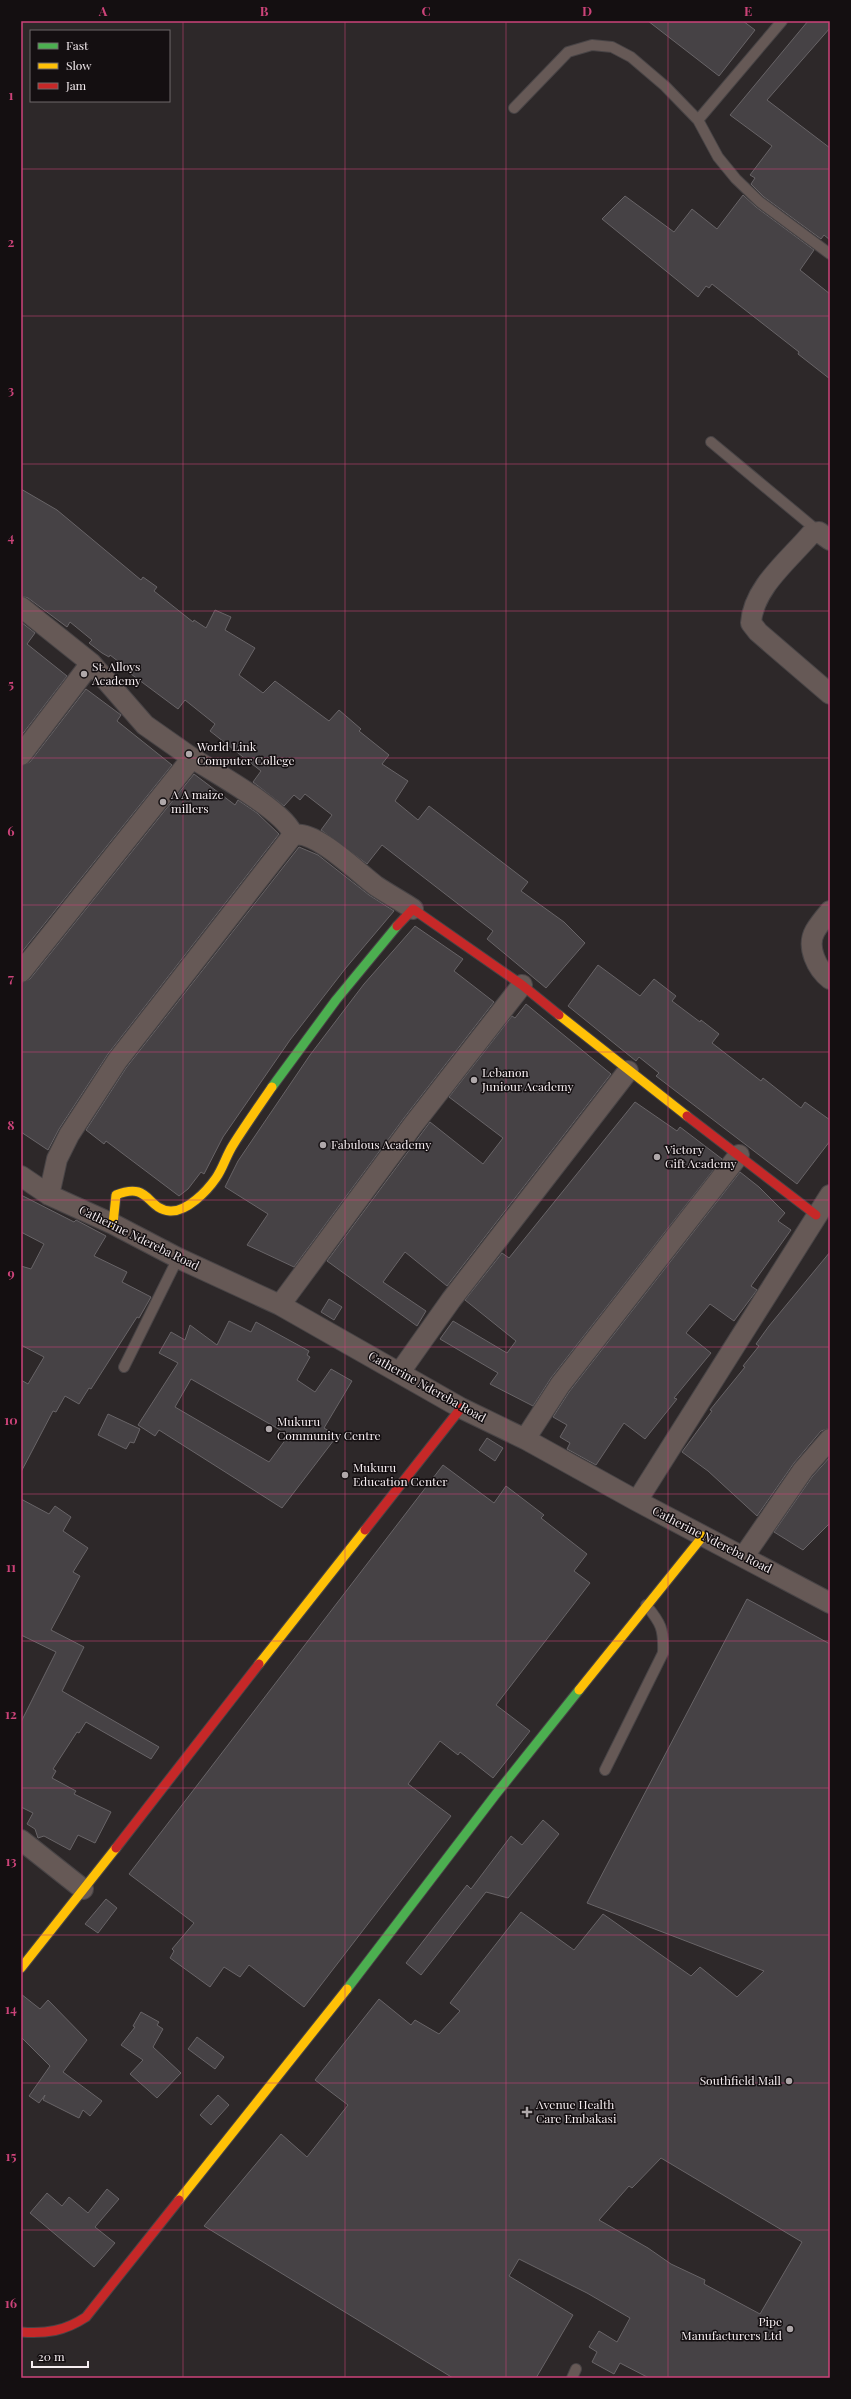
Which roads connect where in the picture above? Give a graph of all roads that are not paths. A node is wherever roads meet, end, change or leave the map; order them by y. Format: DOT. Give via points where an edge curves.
graph roads {
  1 [pos="782,21"];
  2 [pos="514,108"];
  3 [pos="698,120"];
  4 [pos="830,254"];
  5 [pos="711,442"];
  6 [pos="825,536"];
  7 [pos="21,607"];
  8 [pos="91,664"];
  9 [pos="830,694"];
  10 [pos="21,755"];
  11 [pos="192,758"];
  12 [pos="293,835"];
  13 [pos="414,909"];
  14 [pos="830,911"];
  15 [pos="21,972"];
  16 [pos="830,979"];
  17 [pos="522,985"];
  18 [pos="628,1071"];
  19 [pos="739,1155"];
  20 [pos="21,1176"];
  21 [pos="50,1194"];
  22 [pos="826,1203"];
  23 [pos="113,1224"];
  24 [pos="178,1258"];
  25 [pos="280,1305"];
  26 [pos="124,1366"];
  27 [pos="400,1372"];
  28 [pos="461,1408"];
  29 [pos="525,1439"];
  30 [pos="830,1439"];
  31 [pos="637,1501"];
  32 [pos="703,1536"];
  33 [pos="744,1556"];
  34 [pos="830,1603"];
  35 [pos="646,1605"];
  36 [pos="605,1770"];
  37 [pos="21,1840"];
  38 [pos="83,1889"];
  39 [pos="21,1968"];
  40 [pos="21,2332"];
  1 -- 3 [label="lane"];
  2 -- 3 [label="lane" via="568,52 592,44 612,47 631,57 665,86"];
  3 -- 4 [label="lane" via="718,157 736,179 760,202"];
  5 -- 6 [label="lane"];
  6 -- 9 [label="street" via="811,534 759,593 751,612 750,623"];
  7 -- 8 [label="street"];
  8 -- 10 [label="street"];
  8 -- 11 [label="street" via="145,725"];
  11 -- 12 [label="street" via="278,815"];
  11 -- 15 [label="street"];
  12 -- 13 [label="street" via="306,835 333,852 377,887"];
  12 -- 21 [label="street" via="117,1061 69,1135 57,1159"];
  13 -- 17 [label="street"];
  13 -- 23 [label="street" via="366,963 294,1056 228,1152 215,1179 190,1204 173,1213 166,1211 143,1192 131,1189 122,1191 116,1194"];
  14 -- 16 [label="street" via="814,933 813,956 822,972"];
  17 -- 18 [label="street"];
  17 -- 25 [label="street" via="422,1112"];
  18 -- 19 [label="street"];
  18 -- 27 [label="street" via="451,1300"];
  19 -- 22 [label="street"];
  19 -- 29 [label="street" via="569,1373"];
  20 -- 21 [label="street, Catherine Ndereba Road"];
  21 -- 23 [label="street, Catherine Ndereba Road"];
  22 -- 31 [label="street"];
  23 -- 24 [label="street, Catherine Ndereba Road"];
  24 -- 25 [label="street, Catherine Ndereba Road"];
  24 -- 26 [label="lane"];
  25 -- 27 [label="street, Catherine Ndereba Road"];
  27 -- 28 [label="street, Catherine Ndereba Road"];
  28 -- 29 [label="street, Catherine Ndereba Road"];
  28 -- 38 [label="street"];
  29 -- 31 [label="street, Catherine Ndereba Road"];
  30 -- 33 [label="street" via="803,1470"];
  31 -- 32 [label="street, Catherine Ndereba Road"];
  32 -- 33 [label="street, Catherine Ndereba Road"];
  32 -- 35 [label="street"];
  33 -- 34 [label="street, Catherine Ndereba Road"];
  35 -- 36 [label="lane" via="659,1620 664,1634 664,1653"];
  35 -- 40 [label="street" via="496,1794 371,1958 86,2317 71,2328 60,2332"];
  37 -- 38 [label="street"];
  38 -- 39 [label="street"];
}
